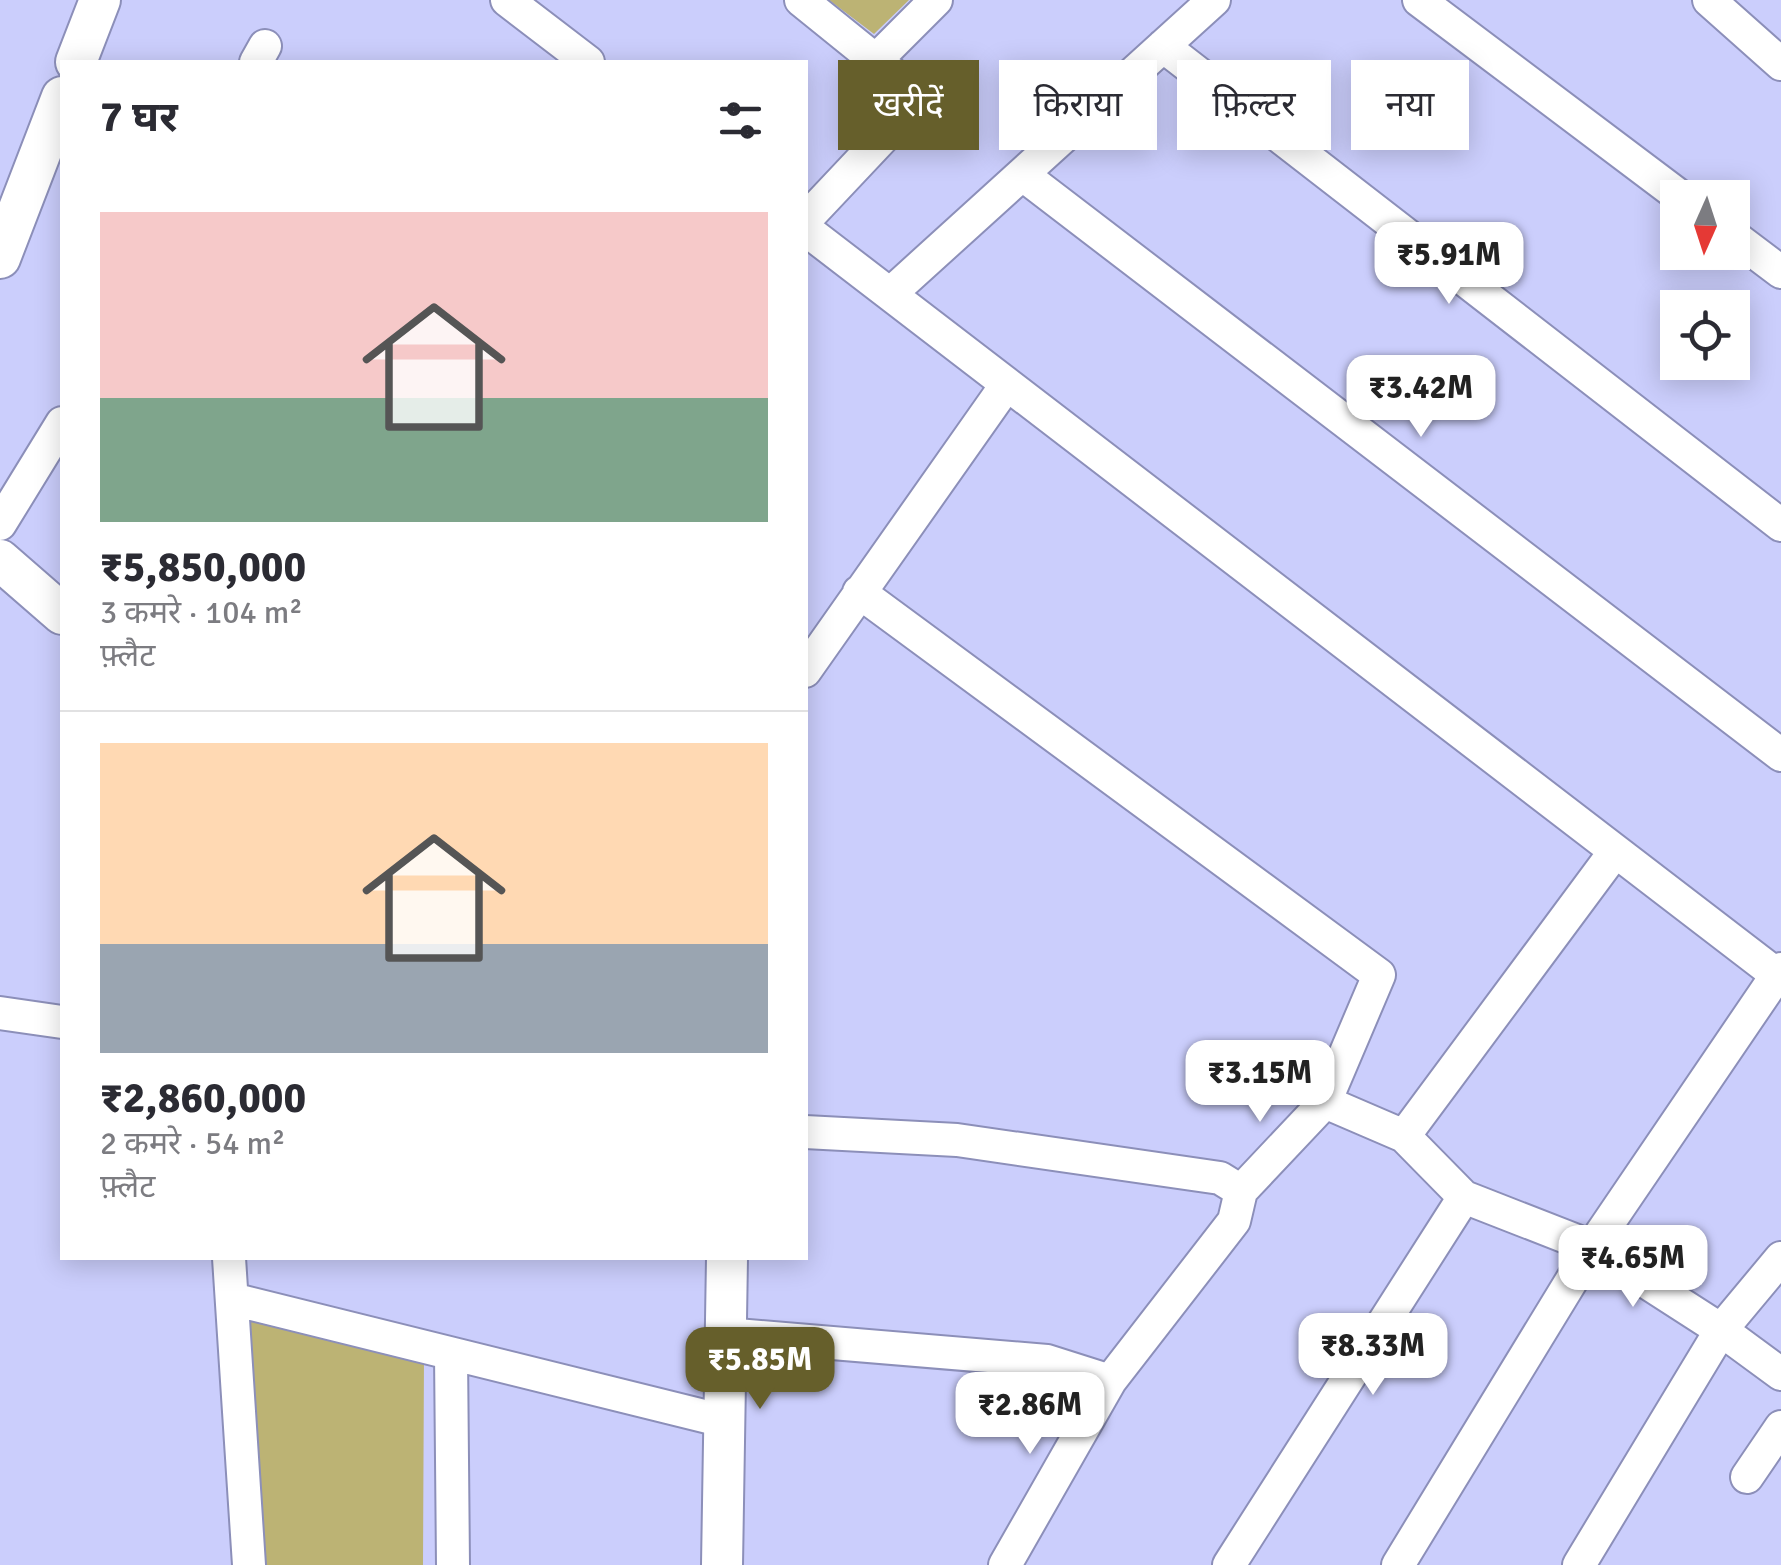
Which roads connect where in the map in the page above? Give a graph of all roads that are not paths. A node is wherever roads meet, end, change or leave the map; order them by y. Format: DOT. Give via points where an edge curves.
graph roads {
  1 [pos="100,0"];
  2 [pos="507,0"];
  3 [pos="801,0"];
  4 [pos="936,0"];
  5 [pos="1214,0"];
  6 [pos="1419,0"];
  7 [pos="1709,0"];
  8 [pos="1163,46"];
  9 [pos="570,57"];
  10 [pos="77,60"];
  11 [pos="876,60"];
  12 [pos="1781,64"];
  13 [pos="60,102"];
  14 [pos="877,150"];
  15 [pos="1023,174"];
  16 [pos="1660,181"];
  17 [pos="808,232"];
  18 [pos="808,234"];
  19 [pos="1750,249"];
  20 [pos="1,250"];
  21 [pos="1781,272"];
  22 [pos="890,294"];
  23 [pos="1008,384"];
  24 [pos="60,426"];
  25 [pos="0,524"];
  26 [pos="1781,524"];
  27 [pos="0,560"];
  28 [pos="859,592"];
  29 [pos="60,612"];
  30 [pos="808,667"];
  31 [pos="1781,754"];
  32 [pos="1608,862"];
  33 [pos="1779,974"];
  34 [pos="0,1013"];
  35 [pos="60,1022"];
  36 [pos="1325,1102"];
  37 [pos="808,1132"];
  38 [pos="1404,1136"];
  39 [pos="1241,1191"];
  40 [pos="1464,1197"];
  41 [pos="1592,1247"];
  42 [pos="1781,1258"];
  43 [pos="229,1260"];
  44 [pos="727,1260"];
  45 [pos="232,1299"];
  46 [pos="1721,1330"];
  47 [pos="726,1334"];
  48 [pos="451,1354"];
  49 [pos="1781,1374"];
  50 [pos="1110,1381"];
  51 [pos="724,1421"];
  52 [pos="1781,1428"];
  53 [pos="1747,1477"];
  54 [pos="249,1565"];
  55 [pos="453,1565"];
  56 [pos="722,1565"];
  57 [pos="1005,1565"];
  58 [pos="1229,1565"];
  59 [pos="1398,1565"];
  60 [pos="1579,1565"];
  1 -- 10 [label="street"];
  2 -- 9 [label="street"];
  3 -- 11 [label="street"];
  4 -- 11 [label="street"];
  5 -- 8 [label="street"];
  6 -- 16 [label="street"];
  7 -- 12 [label="street"];
  8 -- 15 [label="street"];
  8 -- 26 [label="street"];
  13 -- 20 [label="street"];
  14 -- 17 [label="street"];
  15 -- 22 [label="street"];
  15 -- 31 [label="street"];
  18 -- 22 [label="street"];
  19 -- 21 [label="street"];
  22 -- 23 [label="street"];
  23 -- 28 [label="street"];
  23 -- 33 [label="street"];
  24 -- 25 [label="street"];
  27 -- 29 [label="street"];
  28 -- 30 [label="street"];
  28 -- 36 [label="street" via="1379,976"];
  32 -- 38 [label="street"];
  33 -- 41 [label="street"];
  34 -- 35 [label="street"];
  36 -- 38 [label="street"];
  36 -- 39 [label="street"];
  37 -- 39 [label="street" via="976,1143 1220,1178"];
  38 -- 40 [label="street"];
  39 -- 50 [label="street" via="1234,1220"];
  40 -- 41 [label="street"];
  40 -- 58 [label="street"];
  41 -- 46 [label="street"];
  41 -- 59 [label="street"];
  42 -- 46 [label="street"];
  43 -- 45 [label="street"];
  44 -- 47 [label="street"];
  45 -- 48 [label="street"];
  45 -- 54 [label="street"];
  46 -- 49 [label="street"];
  46 -- 60 [label="street"];
  47 -- 50 [label="street" via="1047,1361"];
  47 -- 51 [label="street"];
  48 -- 51 [label="street"];
  48 -- 55 [label="street"];
  50 -- 57 [label="street"];
  51 -- 56 [label="street"];
  52 -- 53 [label="street"];
}
